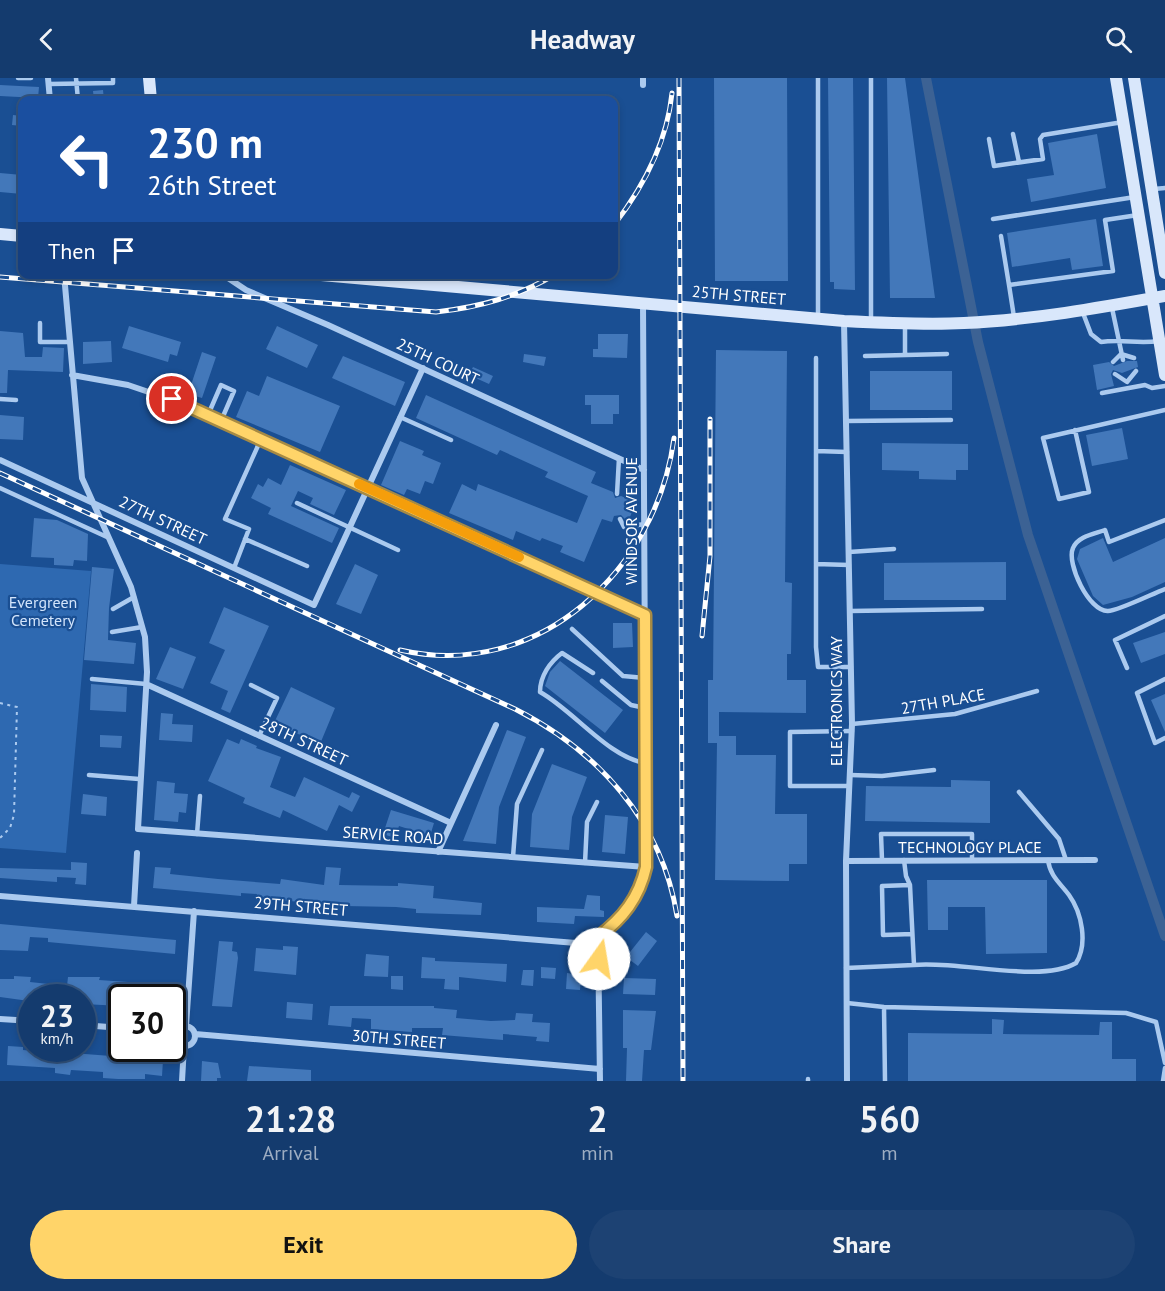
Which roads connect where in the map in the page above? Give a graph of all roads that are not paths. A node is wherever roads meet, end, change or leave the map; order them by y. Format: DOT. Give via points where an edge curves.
graph roads {
  1 [pos="18,78"];
  2 [pos="32,78"];
  3 [pos="113,78"];
  4 [pos="149,78"];
  5 [pos="818,78"];
  6 [pos="871,78"];
  7 [pos="1116,78"];
  8 [pos="1134,78"];
  9 [pos="49,81"];
  10 [pos="76,81"];
  11 [pos="50,96"];
  12 [pos="78,96"];
  13 [pos="151,96"];
  14 [pos="1123,122"];
  15 [pos="1013,134"];
  16 [pos="989,139"];
  17 [pos="1019,162"];
  18 [pos="1165,188"];
  19 [pos="1151,189"];
  20 [pos="1135,197"];
  21 [pos="1138,215"];
  22 [pos="993,219"];
  23 [pos="0,234"];
  24 [pos="18,236"];
  25 [pos="1001,236"];
  26 [pos="1165,273"];
  27 [pos="64,279"];
  28 [pos="230,279"];
  29 [pos="368,279"];
  30 [pos="1009,285"];
  31 [pos="1159,297"];
  32 [pos="644,303"];
  33 [pos="1112,305"];
  34 [pos="1082,310"];
  35 [pos="818,318"];
  36 [pos="1015,319"];
  37 [pos="844,321"];
  38 [pos="871,322"];
  39 [pos="40,323"];
  40 [pos="905,323"];
  41 [pos="1118,340"];
  42 [pos="1159,340"];
  43 [pos="69,342"];
  44 [pos="947,354"];
  45 [pos="1121,354"];
  46 [pos="904,355"];
  47 [pos="865,356"];
  48 [pos="816,358"];
  49 [pos="1134,358"];
  50 [pos="1123,360"];
  51 [pos="1113,362"];
  52 [pos="423,368"];
  53 [pos="1136,371"];
  54 [pos="1125,372"];
  55 [pos="1115,374"];
  56 [pos="72,375"];
  57 [pos="1165,375"];
  58 [pos="1127,382"];
  59 [pos="1165,386"];
  60 [pos="1128,388"];
  61 [pos="1102,393"];
  62 [pos="0,399"];
  63 [pos="16,400"];
  64 [pos="1165,410"];
  65 [pos="208,415"];
  66 [pos="400,417"];
  67 [pos="951,420"];
  68 [pos="221,421"];
  69 [pos="846,421"];
  70 [pos="1075,430"];
  71 [pos="261,439"];
  72 [pos="451,440"];
  73 [pos="816,451"];
  74 [pos="847,452"];
  75 [pos="619,458"];
  76 [pos="0,460"];
  77 [pos="644,470"];
  78 [pos="0,488"];
  79 [pos="368,488"];
  80 [pos="617,494"];
  81 [pos="90,501"];
  82 [pos="297,503"];
  83 [pos="620,519"];
  84 [pos="1165,520"];
  85 [pos="645,524"];
  86 [pos="350,527"];
  87 [pos="107,537"];
  88 [pos="245,539"];
  89 [pos="894,549"];
  90 [pos="398,550"];
  91 [pos="849,552"];
  92 [pos="816,564"];
  93 [pos="849,565"];
  94 [pos="307,566"];
  95 [pos="234,568"];
  96 [pos="1165,589"];
  97 [pos="134,597"];
  98 [pos="113,609"];
  99 [pos="982,609"];
  100 [pos="850,611"];
  101 [pos="645,615"];
  102 [pos="1165,616"];
  103 [pos="142,627"];
  104 [pos="572,629"];
  105 [pos="112,632"];
  106 [pos="851,667"];
  107 [pos="1127,668"];
  108 [pos="593,673"];
  109 [pos="645,678"];
  110 [pos="92,679"];
  111 [pos="1165,679"];
  112 [pos="602,681"];
  113 [pos="146,684"];
  114 [pos="251,685"];
  115 [pos="1037,691"];
  116 [pos="645,708"];
  117 [pos="496,725"];
  118 [pos="852,728"];
  119 [pos="259,735"];
  120 [pos="1165,738"];
  121 [pos="542,750"];
  122 [pos="645,763"];
  123 [pos="934,770"];
  124 [pos="89,775"];
  125 [pos="850,775"];
  126 [pos="139,778"];
  127 [pos="849,786"];
  128 [pos="1019,792"];
  129 [pos="200,796"];
  130 [pos="597,802"];
  131 [pos="451,824"];
  132 [pos="197,834"];
  133 [pos="438,852"];
  134 [pos="137,853"];
  135 [pos="513,857"];
  136 [pos="882,860"];
  137 [pos="904,860"];
  138 [pos="972,860"];
  139 [pos="1048,860"];
  140 [pos="1066,860"];
  141 [pos="1095,860"];
  142 [pos="846,861"];
  143 [pos="585,863"];
  144 [pos="646,867"];
  145 [pos="910,885"];
  146 [pos="0,896"];
  147 [pos="134,906"];
  148 [pos="194,911"];
  149 [pos="912,934"];
  150 [pos="598,937"];
  151 [pos="914,965"];
  152 [pos="846,968"];
  153 [pos="847,1003"];
  154 [pos="884,1007"];
  155 [pos="0,1019"];
  156 [pos="18,1020"];
  157 [pos="186,1026"];
  158 [pos="195,1034"];
  159 [pos="186,1045"];
  160 [pos="183,1062"];
  161 [pos="1165,1063"];
  162 [pos="1165,1068"];
  163 [pos="600,1070"];
  164 [pos="182,1081"];
  165 [pos="600,1081"];
  166 [pos="847,1081"];
  167 [pos="885,1081"];
  168 [pos="1163,1081"];
  1 -- 2 [label="lane"];
  3 -- 10 [label="lane" via="113,83"];
  4 -- 13 [label="main road"];
  5 -- 35 [label="lane"];
  6 -- 38 [label="lane"];
  7 -- 14 [label="main road"];
  8 -- 19 [label="main road"];
  9 -- 10 [label="lane"];
  9 -- 11 [label="street"];
  10 -- 12 [label="lane"];
  14 -- 17 [label="lane" via="1043,135 1043,159"];
  14 -- 20 [label="main road"];
  15 -- 17 [label="lane"];
  16 -- 17 [label="lane" via="994,166"];
  18 -- 19 [label="lane"];
  19 -- 26 [label="main road"];
  20 -- 21 [label="main road"];
  20 -- 22 [label="lane"];
  21 -- 30 [label="lane" via="1105,220 1113,271"];
  21 -- 31 [label="main road"];
  23 -- 24 [label="main road"];
  25 -- 30 [label="lane"];
  27 -- 43 [label="street"];
  28 -- 52 [label="street, 25TH COURT" via="246,290"];
  29 -- 32 [label="main road, 25TH STREET"];
  30 -- 36 [label="lane"];
  31 -- 33 [label="main road, 25TH STREET"];
  31 -- 42 [label="main road"];
  32 -- 35 [label="main road, 25TH STREET"];
  32 -- 77 [label="street, WINDSOR AVENUE"];
  33 -- 34 [label="main road, 25TH STREET"];
  33 -- 41 [label="lane"];
  34 -- 36 [label="main road, 25TH STREET"];
  34 -- 41 [label="lane" via="1091,334 1101,342"];
  35 -- 37 [label="main road, 25TH STREET"];
  36 -- 40 [label="main road, 25TH STREET"];
  37 -- 38 [label="main road, 25TH STREET"];
  37 -- 69 [label="street, ELECTRONICS WAY"];
  38 -- 40 [label="main road, 25TH STREET"];
  39 -- 43 [label="lane" via="40,342"];
  40 -- 46 [label="lane"];
  41 -- 42 [label="lane"];
  41 -- 45 [label="lane"];
  42 -- 57 [label="main road"];
  43 -- 56 [label="street"];
  44 -- 46 [label="lane"];
  45 -- 49 [label="lane"];
  45 -- 50 [label="lane"];
  45 -- 51 [label="lane"];
  46 -- 47 [label="lane"];
  48 -- 73 [label="lane"];
  52 -- 66 [label="street"];
  52 -- 75 [label="street, 25TH COURT"];
  53 -- 58 [label="lane"];
  54 -- 58 [label="lane"];
  55 -- 58 [label="lane"];
  56 -- 65 [label="street" via="138,388"];
  56 -- 81 [label="street" via="82,478"];
  58 -- 60 [label="lane"];
  59 -- 60 [label="lane"];
  60 -- 61 [label="lane"];
  62 -- 63 [label="lane"];
  64 -- 70 [label="lane"];
  65 -- 68 [label="street"];
  65 -- 68 [label="lane" via="221,385 234,391"];
  66 -- 72 [label="lane"];
  66 -- 79 [label="street"];
  67 -- 69 [label="lane"];
  68 -- 71 [label="street"];
  69 -- 74 [label="street, ELECTRONICS WAY"];
  70 -- 70 [label="lane" via="1043,438 1059,499 1089,492"];
  71 -- 79 [label="street"];
  71 -- 88 [label="lane" via="225,519 249,529"];
  73 -- 74 [label="lane"];
  73 -- 92 [label="lane"];
  74 -- 91 [label="street, ELECTRONICS WAY"];
  75 -- 77 [label="street, 25TH COURT"];
  75 -- 80 [label="lane"];
  76 -- 81 [label="street, 27TH STREET"];
  77 -- 85 [label="street, WINDSOR AVENUE"];
  78 -- 87 [label="lane"];
  79 -- 86 [label="street"];
  79 -- 101 [label="street"];
  81 -- 87 [label="street"];
  81 -- 95 [label="street, 27TH STREET"];
  82 -- 86 [label="lane"];
  83 -- 85 [label="lane" via="624,527"];
  84 -- 96 [label="lane" via="1109,542 1105,530 1082,538 1073,546 1071,556 1084,593 1095,608 1109,612"];
  85 -- 101 [label="street, WINDSOR AVENUE"];
  86 -- 90 [label="lane"];
  86 -- 95 [label="street, 27TH STREET" via="314,605"];
  87 -- 97 [label="street"];
  88 -- 94 [label="lane"];
  88 -- 95 [label="lane"];
  89 -- 91 [label="lane"];
  91 -- 93 [label="street, ELECTRONICS WAY"];
  92 -- 93 [label="lane"];
  92 -- 106 [label="lane" via="818,667"];
  93 -- 100 [label="street, ELECTRONICS WAY"];
  97 -- 98 [label="lane"];
  97 -- 103 [label="street"];
  99 -- 100 [label="lane"];
  100 -- 106 [label="street, ELECTRONICS WAY"];
  101 -- 109 [label="street, WINDSOR AVENUE"];
  102 -- 107 [label="lane" via="1115,640"];
  103 -- 105 [label="lane"];
  103 -- 113 [label="street"];
  104 -- 109 [label="lane" via="623,676"];
  106 -- 118 [label="street, ELECTRONICS WAY"];
  108 -- 122 [label="lane" via="562,653 540,682 540,692 619,754"];
  109 -- 116 [label="street, WINDSOR AVENUE"];
  110 -- 113 [label="lane"];
  111 -- 120 [label="lane" via="1137,693 1155,743"];
  112 -- 116 [label="lane" via="631,705"];
  113 -- 119 [label="street, 28TH STREET"];
  113 -- 126 [label="street"];
  114 -- 119 [label="lane" via="278,698"];
  115 -- 118 [label="lane, 27TH PLACE" via="955,714"];
  116 -- 122 [label="street, WINDSOR AVENUE"];
  117 -- 131 [label="street"];
  118 -- 125 [label="street, ELECTRONICS WAY"];
  118 -- 127 [label="lane, 27TH PLACE" via="790,732 790,786"];
  119 -- 131 [label="street, 28TH STREET"];
  121 -- 135 [label="lane" via="517,804"];
  122 -- 144 [label="street, WINDSOR AVENUE"];
  123 -- 125 [label="lane"];
  124 -- 126 [label="lane"];
  125 -- 127 [label="street, ELECTRONICS WAY"];
  126 -- 132 [label="street, SERVICE ROAD" via="138,829"];
  127 -- 142 [label="street, ELECTRONICS WAY"];
  128 -- 140 [label="lane" via="1059,839"];
  129 -- 132 [label="lane"];
  130 -- 143 [label="lane" via="587,822"];
  131 -- 133 [label="street"];
  132 -- 133 [label="street, SERVICE ROAD"];
  133 -- 135 [label="street, SERVICE ROAD"];
  134 -- 147 [label="street"];
  135 -- 143 [label="street, SERVICE ROAD"];
  136 -- 137 [label="street, TECHNOLOGY PLACE"];
  136 -- 138 [label="lane" via="881,834 972,834"];
  136 -- 142 [label="street, TECHNOLOGY PLACE"];
  137 -- 138 [label="street, TECHNOLOGY PLACE"];
  137 -- 145 [label="lane"];
  138 -- 139 [label="street, TECHNOLOGY PLACE"];
  139 -- 140 [label="street, TECHNOLOGY PLACE"];
  139 -- 151 [label="lane" via="1050,872 1071,897 1080,921 1082,950 1076,963 1048,970 946,963"];
  140 -- 141 [label="street, TECHNOLOGY PLACE"];
  142 -- 152 [label="street, ELECTRONICS WAY"];
  143 -- 144 [label="street, SERVICE ROAD"];
  144 -- 150 [label="street, WINDSOR AVENUE" via="631,904"];
  145 -- 149 [label="lane"];
  145 -- 149 [label="lane" via="882,886 883,935"];
  146 -- 147 [label="street, 29TH STREET"];
  147 -- 148 [label="street, 29TH STREET"];
  148 -- 150 [label="street, 29TH STREET" via="576,942"];
  148 -- 157 [label="street"];
  149 -- 151 [label="lane"];
  150 -- 163 [label="street"];
  151 -- 152 [label="lane"];
  152 -- 153 [label="street, ELECTRONICS WAY"];
  153 -- 154 [label="lane"];
  153 -- 166 [label="street, ELECTRONICS WAY"];
  154 -- 161 [label="lane" via="1126,1013 1156,1022"];
  154 -- 167 [label="lane"];
  155 -- 156 [label="street"];
  157 -- 158 [label="street"];
  158 -- 159 [label="street" via="192,1043"];
  158 -- 163 [label="street, 30TH STREET"];
  160 -- 164 [label="street"];
  162 -- 168 [label="lane"];
  163 -- 165 [label="street"];
}
